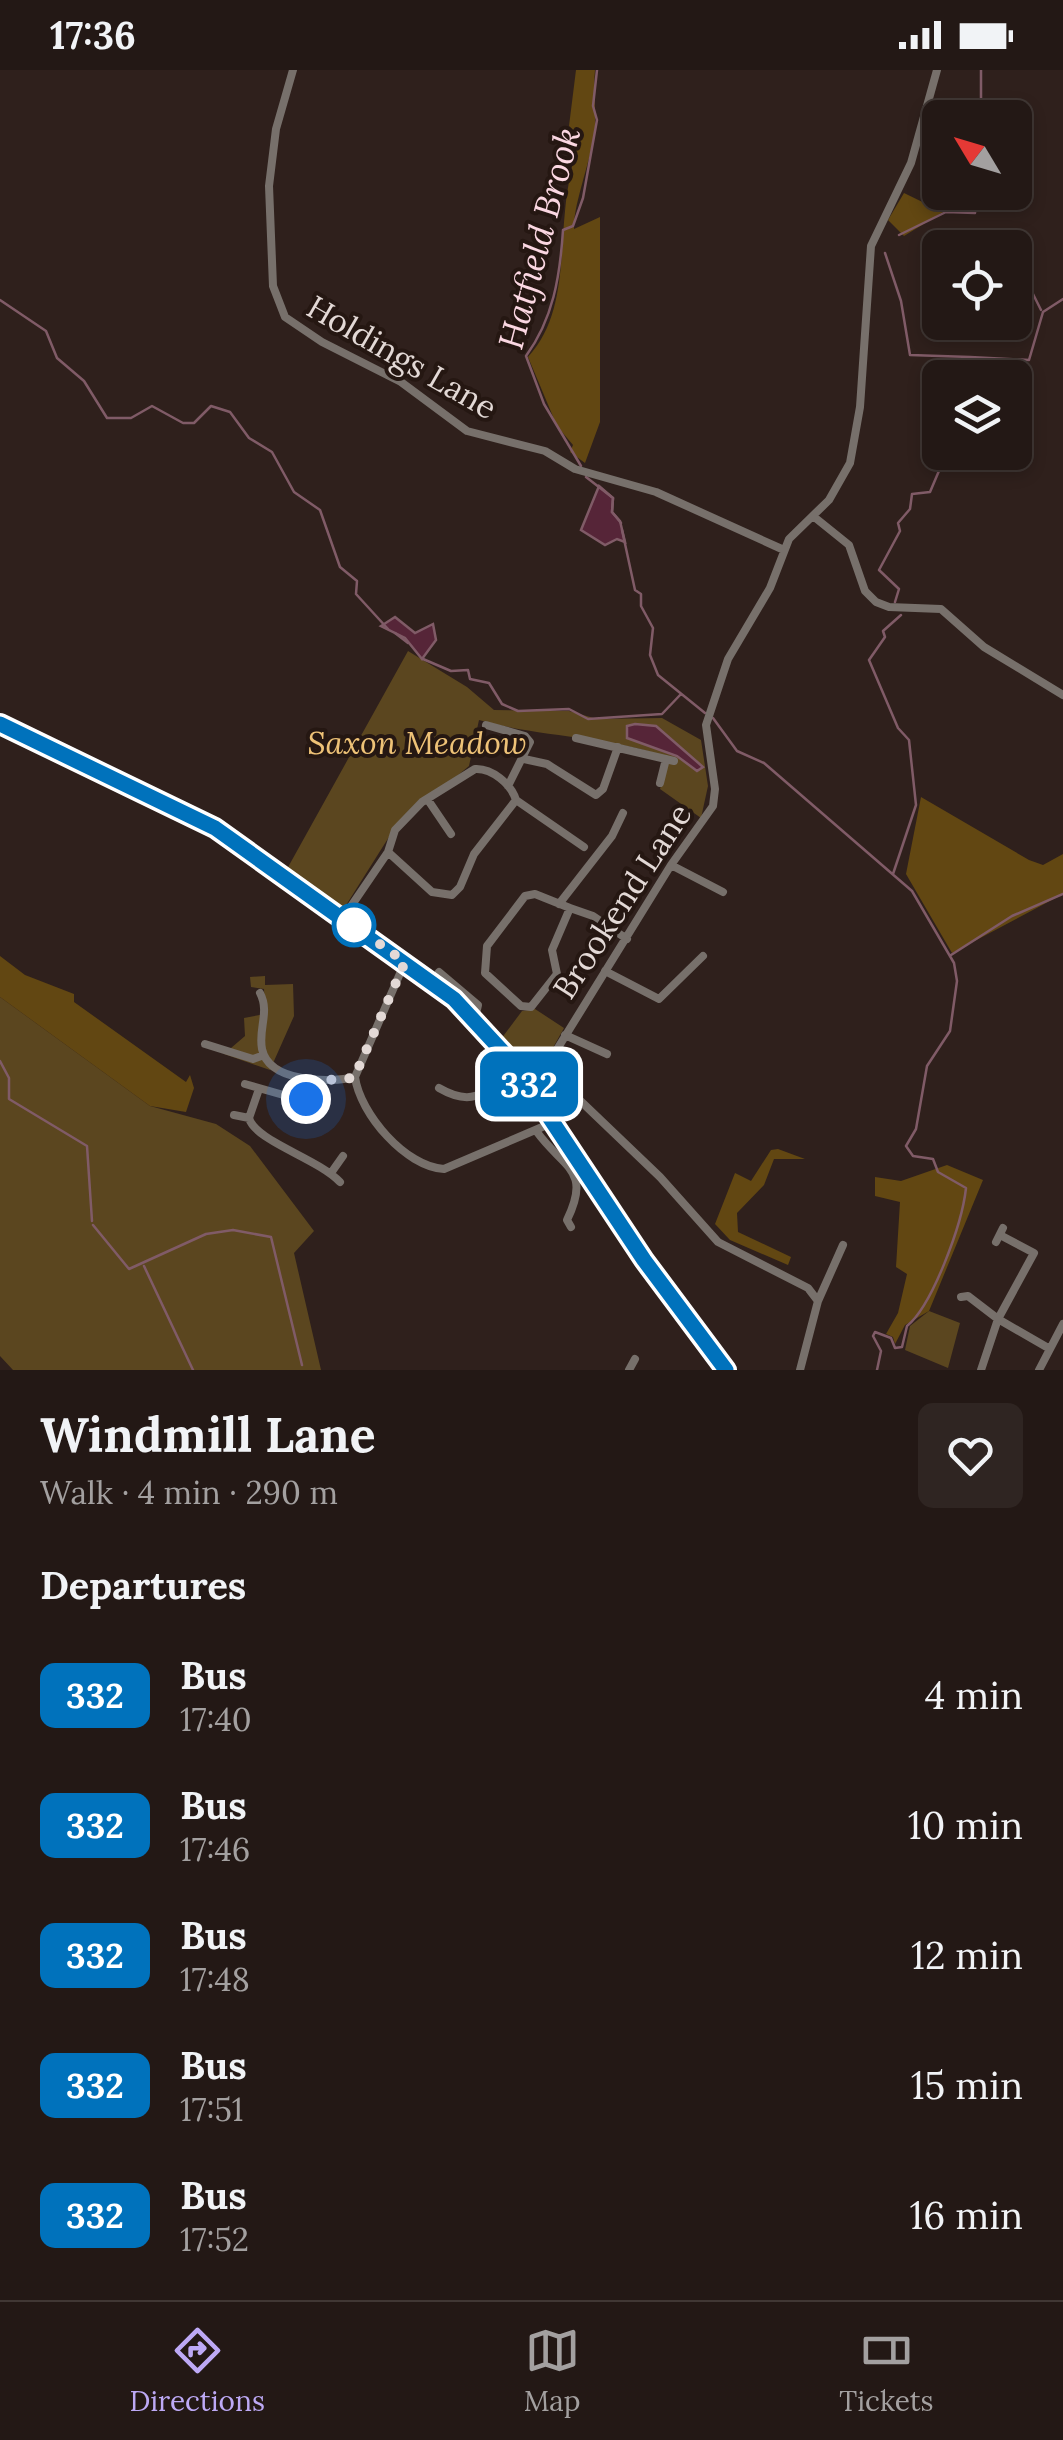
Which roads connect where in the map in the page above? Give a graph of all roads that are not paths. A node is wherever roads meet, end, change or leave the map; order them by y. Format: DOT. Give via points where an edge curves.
graph roads {
  1 [pos="293,70"];
  2 [pos="937,70"];
  3 [pos="814,516"];
  4 [pos="784,550"];
  5 [pos="1063,695"];
  6 [pos="0,724"];
  7 [pos="486,724"];
  8 [pos="576,738"];
  9 [pos="618,747"];
  10 [pos="524,759"];
  11 [pos="660,783"];
  12 [pos="508,786"];
  13 [pos="428,800"];
  14 [pos="516,800"];
  15 [pos="623,812"];
  16 [pos="583,832"];
  17 [pos="451,834"];
  18 [pos="388,852"];
  19 [pos="671,865"];
  20 [pos="723,892"];
  21 [pos="560,904"];
  22 [pos="570,908"];
  23 [pos="343,918"];
  24 [pos="627,940"];
  25 [pos="703,956"];
  26 [pos="405,962"];
  27 [pos="605,971"];
  28 [pos="438,972"];
  29 [pos="260,993"];
  30 [pos="474,1018"];
  31 [pos="565,1035"];
  32 [pos="205,1044"];
  33 [pos="607,1054"];
  34 [pos="264,1055"];
  35 [pos="514,1064"];
  36 [pos="544,1068"];
  37 [pos="354,1078"];
  38 [pos="316,1081"];
  39 [pos="528,1083"];
  40 [pos="245,1084"];
  41 [pos="454,1084"];
  42 [pos="440,1088"];
  43 [pos="259,1089"];
  44 [pos="449,1094"];
  45 [pos="234,1116"];
  46 [pos="249,1118"];
  47 [pos="554,1122"];
  48 [pos="536,1132"];
  49 [pos="344,1156"];
  50 [pos="331,1173"];
  51 [pos="340,1182"];
  52 [pos="571,1227"];
  53 [pos="1000,1235"];
  54 [pos="843,1245"];
  55 [pos="961,1297"];
  56 [pos="818,1300"];
  57 [pos="998,1320"];
  58 [pos="1063,1324"];
  59 [pos="1050,1349"];
  60 [pos="726,1370"];
  61 [pos="800,1370"];
  62 [pos="981,1370"];
  63 [pos="1039,1370"];
  1 -- 4 [label="street, Holdings Lane" via="269,186 272,286 284,317 401,382 467,432 656,492"];
  2 -- 3 [label="street, Brookend Lane" via="911,163 869,254 855,447 838,488"];
  3 -- 4 [label="street, Brookend Lane"];
  3 -- 5 [label="street" via="848,545 865,591 876,602 941,608 984,646"];
  4 -- 19 [label="street, Brookend Lane" via="728,659 710,710 705,734 713,806"];
  6 -- 23 [label="main road" via="170,803"];
  7 -- 10 [label="street" via="527,737"];
  8 -- 9 [label="street"];
  9 -- 10 [label="street" via="596,794 548,764"];
  9 -- 11 [label="street" via="670,760"];
  10 -- 12 [label="street"];
  12 -- 13 [label="street" via="475,769"];
  12 -- 14 [label="street"];
  13 -- 17 [label="street"];
  13 -- 18 [label="street" via="395,830"];
  14 -- 16 [label="street" via="580,844"];
  14 -- 18 [label="street" via="452,894 432,892"];
  15 -- 21 [label="street"];
  18 -- 23 [label="street"];
  19 -- 20 [label="street"];
  19 -- 24 [label="street, Brookend Lane"];
  21 -- 22 [label="street"];
  21 -- 22 [label="street" via="525,896 487,946 485,973 521,1006 531,1008 558,974 552,950"];
  22 -- 24 [label="street"];
  23 -- 26 [label="main road"];
  24 -- 27 [label="street, Brookend Lane"];
  25 -- 27 [label="street" via="659,998"];
  26 -- 30 [label="main road"];
  26 -- 37 [label="street"];
  27 -- 31 [label="street, Brookend Lane"];
  28 -- 30 [label="street" via="478,1006"];
  29 -- 34 [label="street"];
  30 -- 35 [label="main road"];
  31 -- 33 [label="street"];
  31 -- 36 [label="street, Brookend Lane"];
  32 -- 34 [label="street" via="252,1059"];
  34 -- 38 [label="street" via="276,1067"];
  35 -- 39 [label="main road"];
  35 -- 44 [label="street" via="472,1099"];
  36 -- 39 [label="street, Brookend Lane"];
  36 -- 56 [label="street" via="718,1242 798,1281"];
  37 -- 38 [label="street"];
  37 -- 48 [label="street" via="377,1129 436,1168 457,1166"];
  38 -- 43 [label="street" via="302,1100"];
  39 -- 47 [label="main road"];
  40 -- 43 [label="street"];
  41 -- 44 [label="street"];
  42 -- 44 [label="street"];
  43 -- 46 [label="street"];
  45 -- 46 [label="street"];
  46 -- 50 [label="street" via="257,1134"];
  47 -- 48 [label="street"];
  47 -- 60 [label="main road"];
  48 -- 52 [label="street" via="579,1184 567,1220"];
  49 -- 50 [label="street"];
  50 -- 51 [label="street"];
  53 -- 57 [label="street" via="1036,1250"];
  54 -- 56 [label="street"];
  55 -- 57 [label="street"];
  56 -- 61 [label="street"];
  57 -- 59 [label="street"];
  57 -- 62 [label="street"];
  58 -- 59 [label="street"];
  59 -- 63 [label="street"];
}
